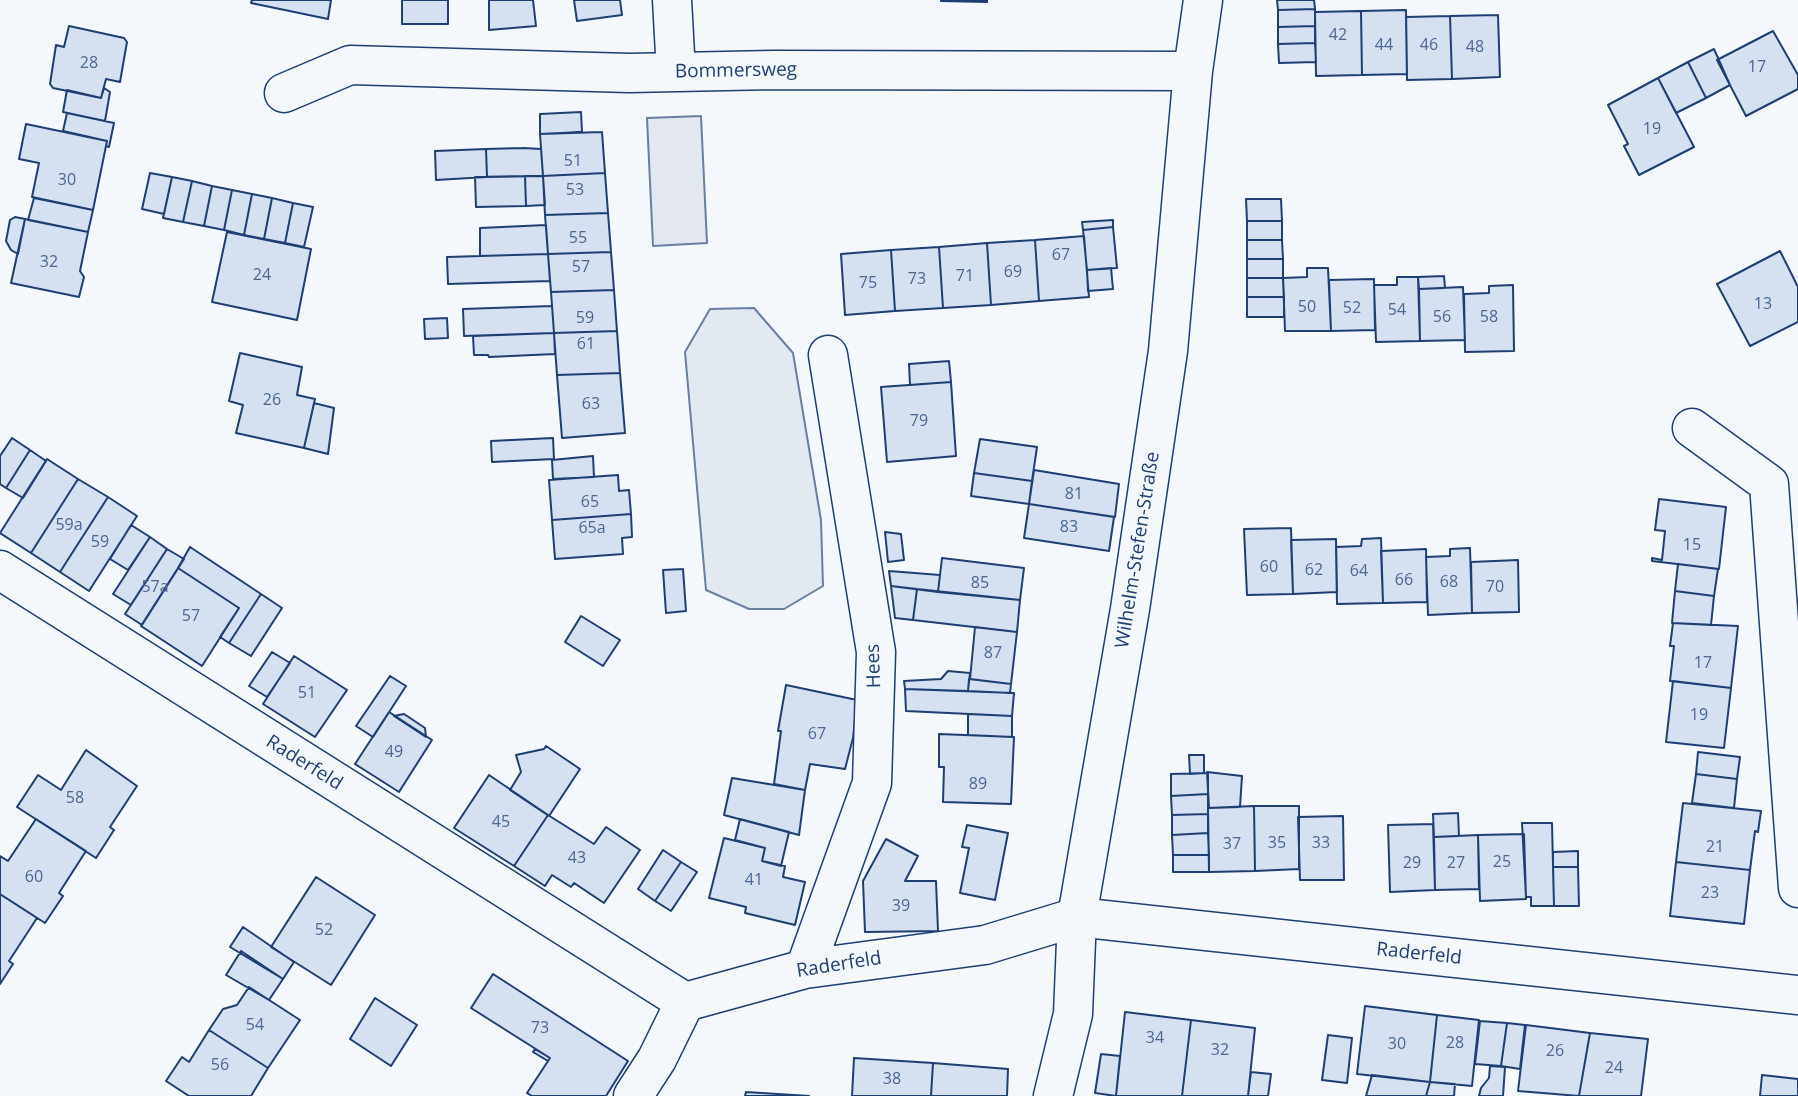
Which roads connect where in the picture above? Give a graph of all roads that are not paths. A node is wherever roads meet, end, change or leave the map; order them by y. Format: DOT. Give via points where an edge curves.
graph roads {
  1 [pos="672,0"];
  2 [pos="1203,0"];
  3 [pos="1193,71"];
  4 [pos="676,72"];
  5 [pos="284,93"];
  6 [pos="828,355"];
  7 [pos="1692,428"];
  8 [pos="0,570"];
  9 [pos="1798,888"];
  10 [pos="1077,916"];
  11 [pos="805,969"];
  12 [pos="1798,995"];
  13 [pos="685,1002"];
  14 [pos="633,1096"];
  15 [pos="1053,1096"];
  1 -- 4 [label="street"];
  2 -- 3 [label="street, Wilhelm-Stefen-Straße"];
  3 -- 4 [label="street, Bommersweg"];
  3 -- 10 [label="street, Wilhelm-Stefen-Straße" via="1168,351 1130,609"];
  4 -- 5 [label="street, Bommersweg" via="350,65"];
  6 -- 11 [label="street, Hees" via="876,652 873,783"];
  7 -- 9 [label="street" via="1769,484"];
  8 -- 13 [label="street, Raderfeld"];
  10 -- 11 [label="street, Raderfeld" via="985,945"];
  10 -- 12 [label="street, Raderfeld"];
  10 -- 15 [label="street, Wilhelm-Stefen-Straße" via="1073,1014"];
  11 -- 13 [label="street, Raderfeld"];
  13 -- 14 [label="street"];
}
